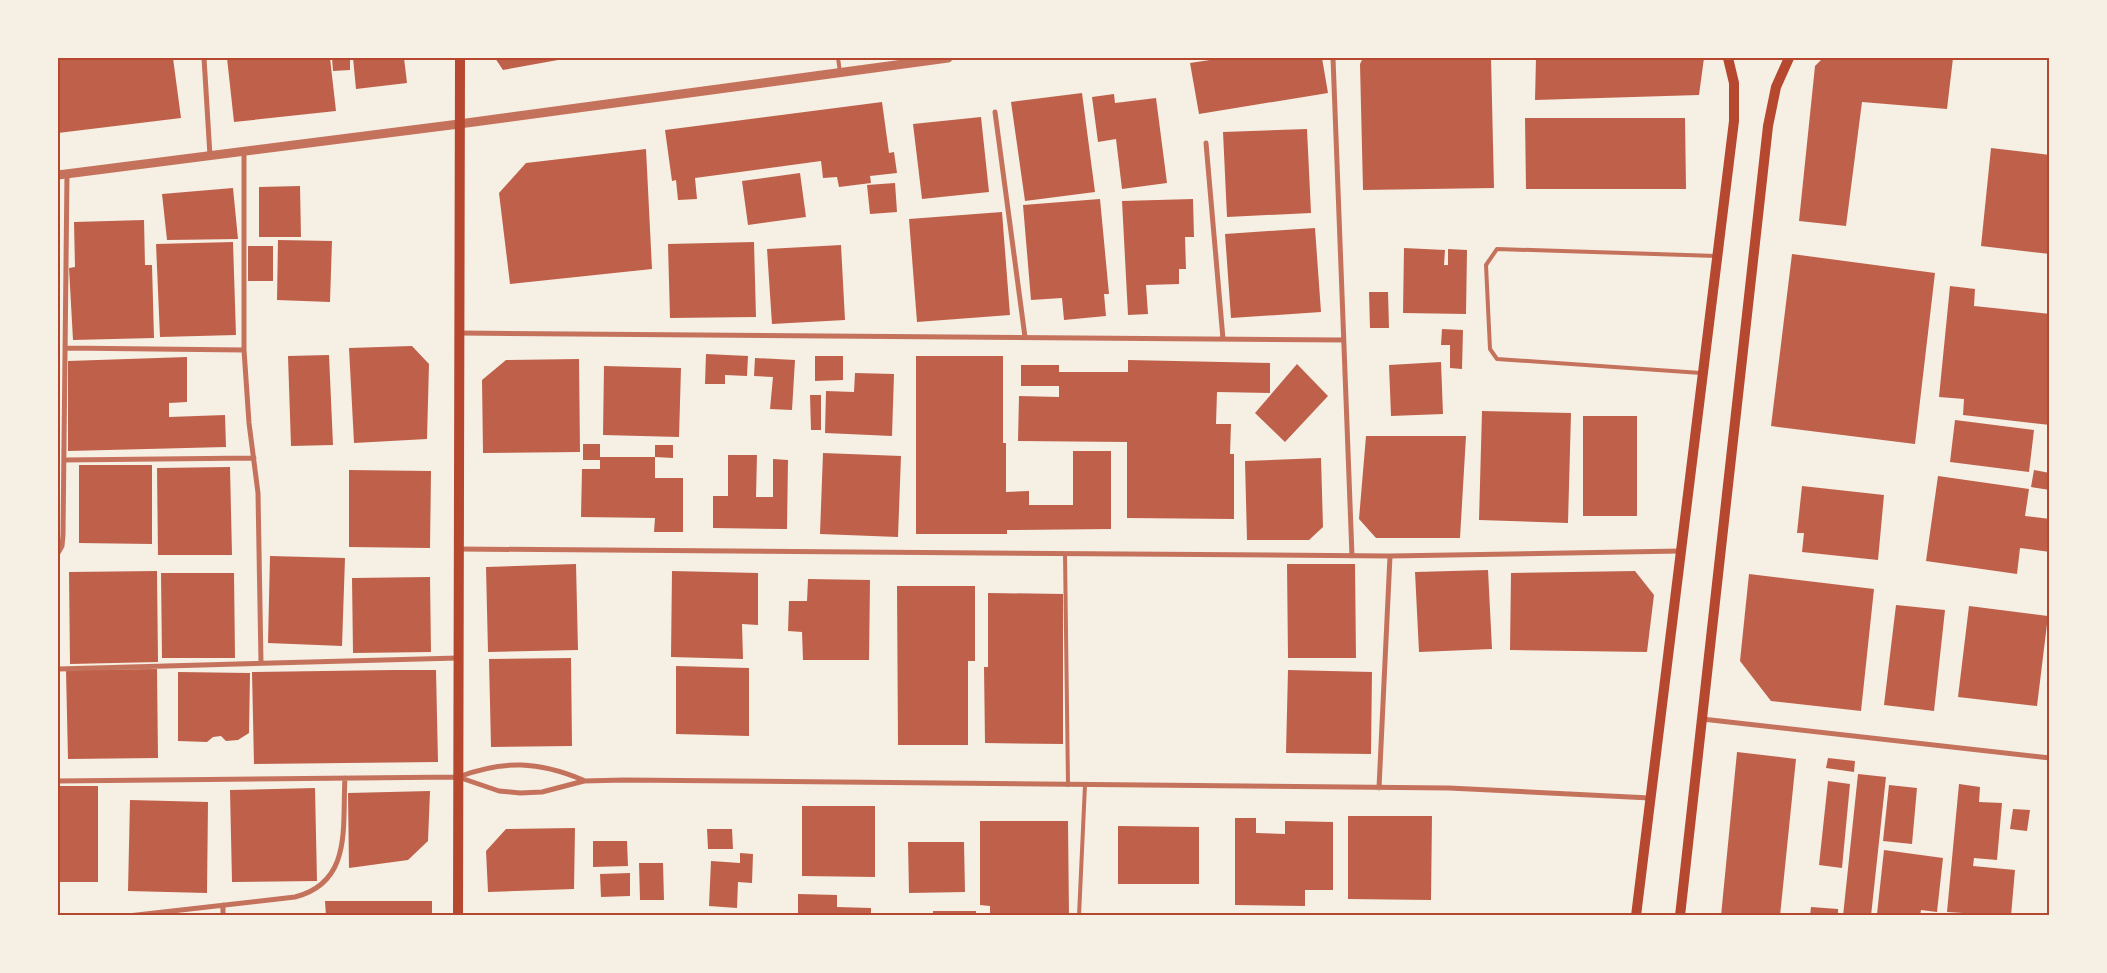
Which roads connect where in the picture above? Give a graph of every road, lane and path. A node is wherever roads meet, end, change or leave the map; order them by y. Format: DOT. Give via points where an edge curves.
graph roads {
  1 [pos="204,58"];
  2 [pos="460,58"];
  3 [pos="838,58"];
  4 [pos="948,58"];
  5 [pos="1333,58"];
  6 [pos="1728,58"];
  7 [pos="1789,58"];
  8 [pos="840,72"];
  9 [pos="995,112"];
  10 [pos="459,124"];
  11 [pos="1206,143"];
  12 [pos="244,151"];
  13 [pos="210,156"];
  14 [pos="62,174"];
  15 [pos="1717,256"];
  16 [pos="458,333"];
  17 [pos="1025,337"];
  18 [pos="1223,339"];
  19 [pos="1344,340"];
  20 [pos="65,348"];
  21 [pos="244,350"];
  22 [pos="1703,373"];
  23 [pos="254,458"];
  24 [pos="64,460"];
  25 [pos="458,549"];
  26 [pos="1681,551"];
  27 [pos="58,553"];
  28 [pos="1065,554"];
  29 [pos="1352,556"];
  30 [pos="1390,556"];
  31 [pos="458,658"];
  32 [pos="261,663"];
  33 [pos="58,669"];
  34 [pos="1702,718"];
  35 [pos="2050,758"];
  36 [pos="458,777"];
  37 [pos="344,778"];
  38 [pos="584,780"];
  39 [pos="58,781"];
  40 [pos="1068,785"];
  41 [pos="1085,785"];
  42 [pos="1379,788"];
  43 [pos="1650,798"];
  44 [pos="224,905"];
  45 [pos="128,916"];
  46 [pos="223,916"];
  47 [pos="458,916"];
  48 [pos="1079,916"];
  49 [pos="1636,916"];
  50 [pos="1680,916"];
  1 -- 13 [label="street"];
  2 -- 10 [label="main road"];
  3 -- 8 [label="lane"];
  4 -- 8 [label="street"];
  5 -- 19 [label="street"];
  6 -- 15 [label="main road" via="1734,83 1734,121"];
  7 -- 34 [label="main road" via="1771,106"];
  8 -- 10 [label="street"];
  9 -- 17 [label="street"];
  10 -- 12 [label="street"];
  10 -- 16 [label="main road"];
  11 -- 18 [label="street"];
  12 -- 13 [label="street"];
  12 -- 21 [label="street"];
  13 -- 14 [label="street"];
  14 -- 20 [label="street"];
  15 -- 22 [label="main road"];
  15 -- 22 [label="lane" via="1497,249 1486,265 1490,349 1497,359"];
  16 -- 17 [label="street"];
  16 -- 25 [label="main road"];
  17 -- 18 [label="street"];
  18 -- 19 [label="street"];
  19 -- 29 [label="street"];
  20 -- 21 [label="street"];
  20 -- 24 [label="street"];
  21 -- 23 [label="street" via="248,423"];
  22 -- 26 [label="main road"];
  23 -- 24 [label="street"];
  23 -- 32 [label="street" via="260,536"];
  24 -- 27 [label="street" via="63,535"];
  25 -- 28 [label="street"];
  25 -- 31 [label="main road"];
  26 -- 30 [label="street"];
  26 -- 43 [label="main road"];
  28 -- 29 [label="street"];
  28 -- 40 [label="lane"];
  29 -- 30 [label="street"];
  30 -- 42 [label="street"];
  31 -- 32 [label="street"];
  31 -- 36 [label="main road"];
  32 -- 33 [label="street"];
  34 -- 35 [label="street"];
  34 -- 50 [label="main road"];
  36 -- 37 [label="street"];
  36 -- 38 [label="street" via="500,765 521,764 564,772"];
  36 -- 38 [label="street" via="492,789 520,794 542,792"];
  36 -- 47 [label="main road"];
  37 -- 39 [label="street"];
  37 -- 44 [label="street" via="338,864 322,885 295,897"];
  38 -- 40 [label="street"];
  40 -- 41 [label="street"];
  41 -- 42 [label="street"];
  41 -- 48 [label="lane"];
  42 -- 43 [label="street" via="1519,790"];
  43 -- 49 [label="main road"];
  44 -- 45 [label="street"];
  44 -- 46 [label="street"];
}
